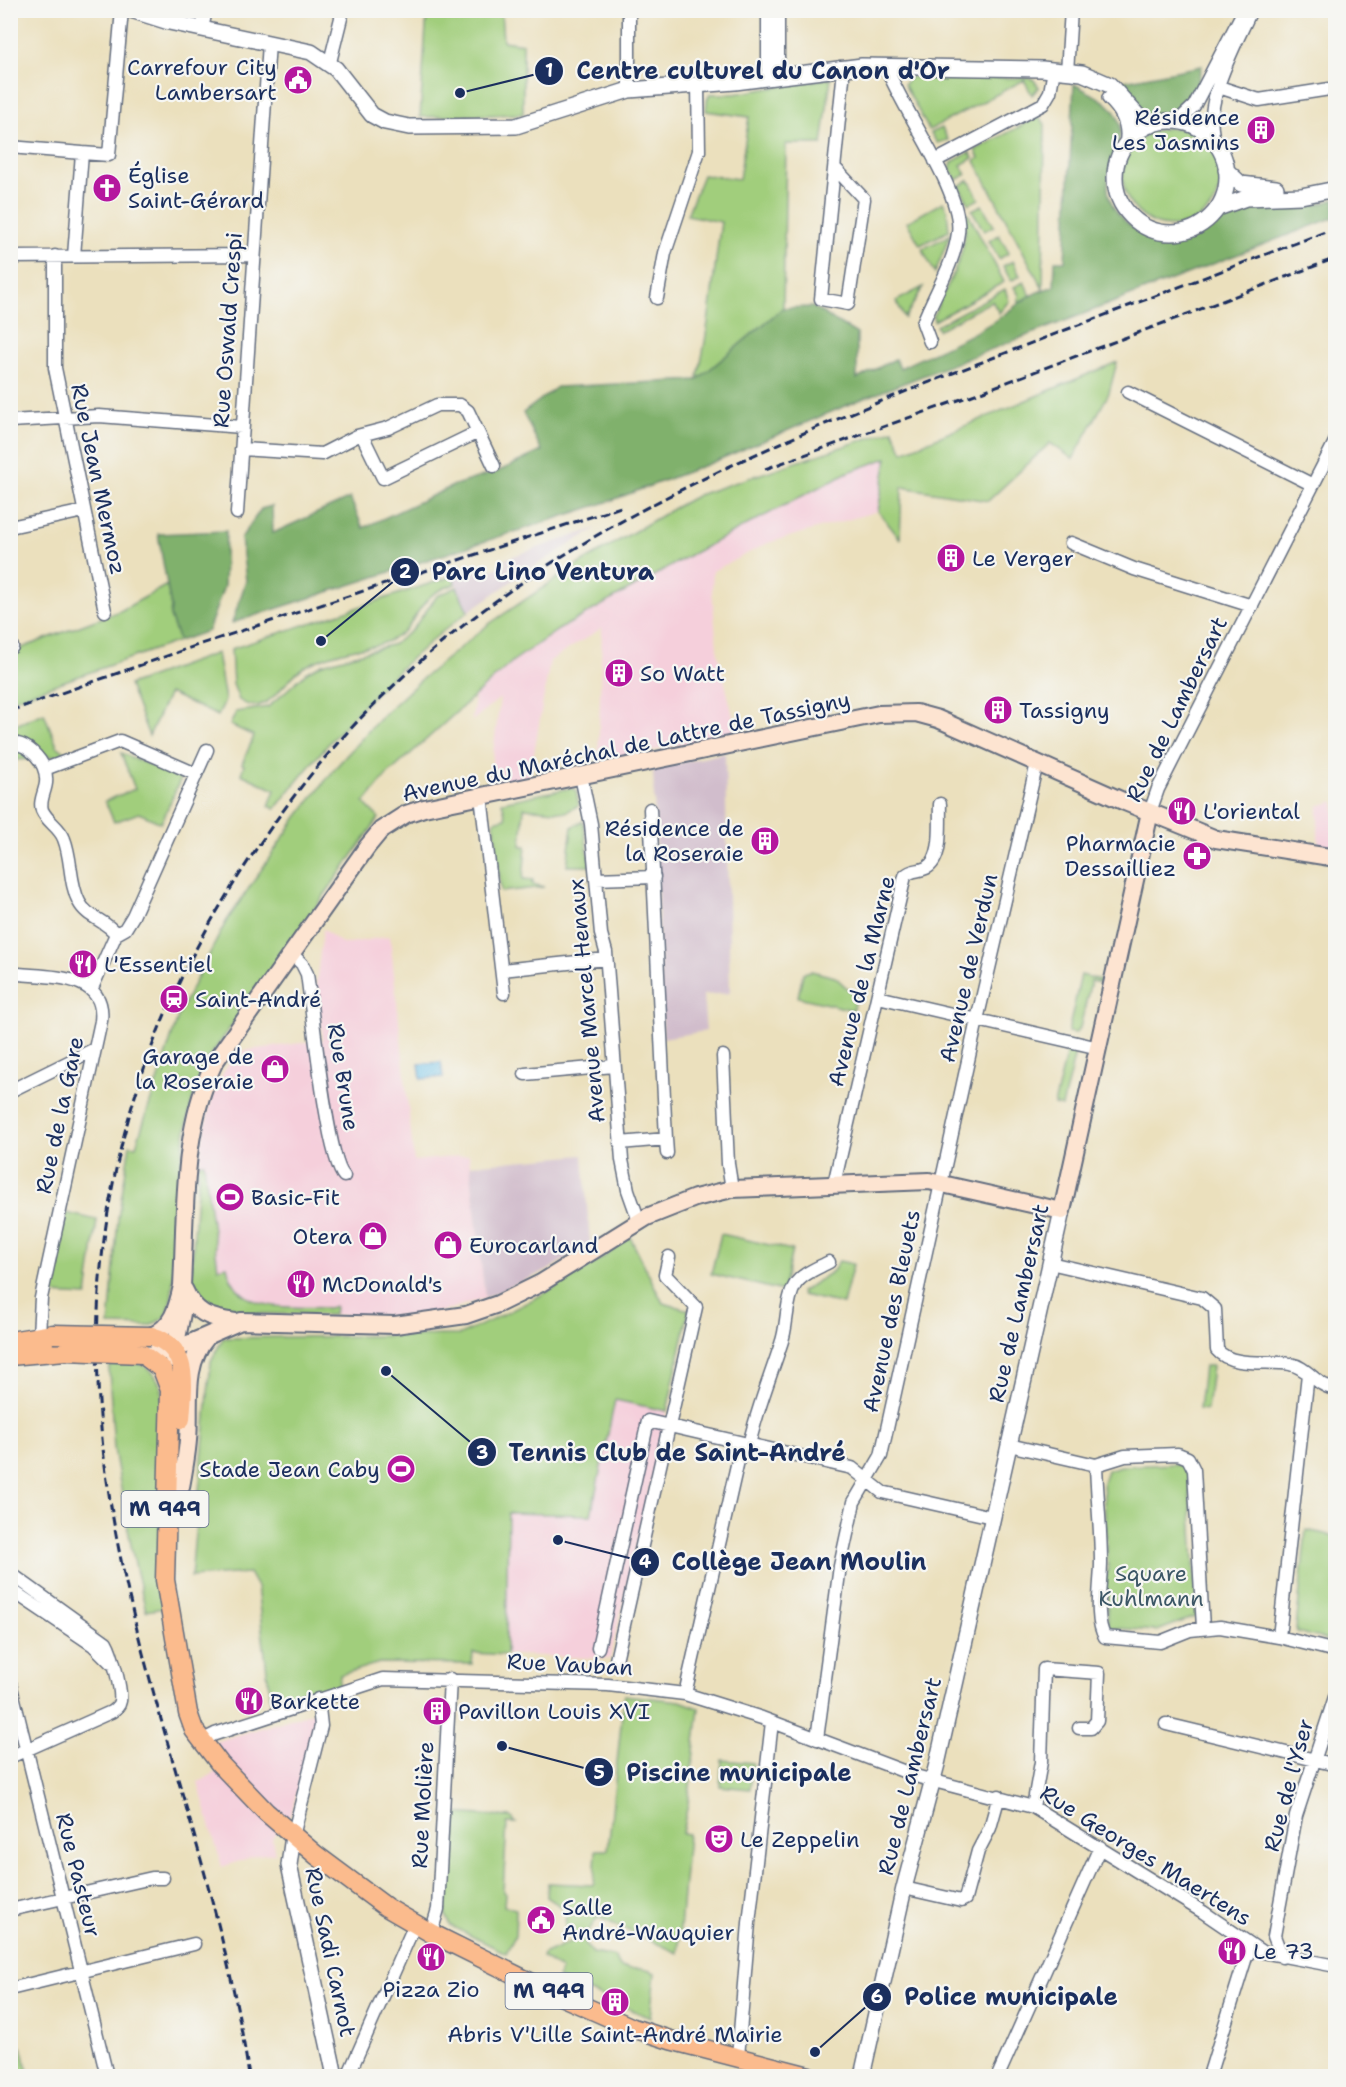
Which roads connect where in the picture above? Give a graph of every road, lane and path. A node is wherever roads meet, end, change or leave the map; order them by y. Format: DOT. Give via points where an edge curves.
graph roads {
  1 [pos="122,10"];
  2 [pos="131,10"];
  3 [pos="206,10"];
  4 [pos="343,10"];
  5 [pos="629,10"];
  6 [pos="768,10"];
  7 [pos="778,10"];
  8 [pos="1071,10"];
  9 [pos="1244,10"];
  10 [pos="1251,10"];
  11 [pos="202,29"];
  12 [pos="269,42"];
  13 [pos="330,62"];
  14 [pos="886,66"];
  15 [pos="840,67"];
  16 [pos="1060,71"];
  17 [pos="773,78"];
  18 [pos="698,85"];
  19 [pos="1219,87"];
  20 [pos="1335,88"];
  21 [pos="629,90"];
  22 [pos="1177,122"];
  23 [pos="1152,125"];
  24 [pos="1127,144"];
  25 [pos="1216,144"];
  26 [pos="10,147"];
  27 [pos="82,153"];
  28 [pos="935,161"];
  29 [pos="835,168"];
  30 [pos="1226,170"];
  31 [pos="1335,184"];
  32 [pos="1335,189"];
  33 [pos="1218,208"];
  34 [pos="253,255"];
  35 [pos="10,256"];
  36 [pos="55,256"];
  37 [pos="74,256"];
  38 [pos="657,298"];
  39 [pos="930,342"];
  40 [pos="1128,392"];
  41 [pos="65,417"];
  42 [pos="10,421"];
  43 [pos="242,427"];
  44 [pos="478,432"];
  45 [pos="362,435"];
  46 [pos="1335,440"];
  47 [pos="241,449"];
  48 [pos="494,466"];
  49 [pos="1313,485"];
  50 [pos="84,512"];
  51 [pos="237,513"];
  52 [pos="10,527"];
  53 [pos="1071,543"];
  54 [pos="1252,606"];
  55 [pos="105,611"];
  56 [pos="10,743"];
  57 [pos="207,750"];
  58 [pos="1037,763"];
  59 [pos="45,769"];
  60 [pos="196,774"];
  61 [pos="581,776"];
  62 [pos="481,796"];
  63 [pos="940,804"];
  64 [pos="650,809"];
  65 [pos="1150,812"];
  66 [pos="1335,858"];
  67 [pos="654,877"];
  68 [pos="596,879"];
  69 [pos="121,932"];
  70 [pos="291,953"];
  71 [pos="606,959"];
  72 [pos="502,970"];
  73 [pos="10,974"];
  74 [pos="92,988"];
  75 [pos="504,993"];
  76 [pos="878,997"];
  77 [pos="976,1020"];
  78 [pos="1099,1048"];
  79 [pos="95,1049"];
  80 [pos="723,1056"];
  81 [pos="614,1066"];
  82 [pos="525,1074"];
  83 [pos="10,1091"];
  84 [pos="666,1139"];
  85 [pos="620,1143"];
  86 [pos="667,1153"];
  87 [pos="344,1176"];
  88 [pos="941,1183"];
  89 [pos="834,1184"];
  90 [pos="732,1189"];
  91 [pos="1062,1211"];
  92 [pos="639,1221"];
  93 [pos="669,1257"];
  94 [pos="829,1262"];
  95 [pos="1050,1263"];
  96 [pos="182,1286"];
  97 [pos="235,1322"];
  98 [pos="210,1334"];
  99 [pos="46,1335"];
  100 [pos="151,1336"];
  101 [pos="10,1341"];
  102 [pos="174,1350"];
  103 [pos="142,1354"];
  104 [pos="10,1356"];
  105 [pos="1308,1374"];
  106 [pos="1335,1389"];
  107 [pos="170,1390"];
  108 [pos="669,1426"];
  109 [pos="745,1444"];
  110 [pos="1009,1445"];
  111 [pos="1095,1465"];
  112 [pos="866,1478"];
  113 [pos="176,1514"];
  114 [pos="992,1517"];
  115 [pos="10,1573"];
  116 [pos="10,1589"];
  117 [pos="174,1627"];
  118 [pos="1203,1628"];
  119 [pos="1279,1637"];
  120 [pos="598,1648"];
  121 [pos="1335,1651"];
  122 [pos="616,1660"];
  123 [pos="113,1666"];
  124 [pos="450,1679"];
  125 [pos="10,1683"];
  126 [pos="685,1694"];
  127 [pos="1335,1694"];
  128 [pos="318,1699"];
  129 [pos="772,1722"];
  130 [pos="1166,1724"];
  131 [pos="1079,1728"];
  132 [pos="817,1739"];
  133 [pos="201,1741"];
  134 [pos="26,1750"];
  135 [pos="10,1757"];
  136 [pos="1314,1760"];
  137 [pos="1335,1765"];
  138 [pos="932,1781"];
  139 [pos="999,1796"];
  140 [pos="1033,1807"];
  141 [pos="294,1836"];
  142 [pos="1100,1847"];
  143 [pos="163,1878"];
  144 [pos="904,1888"];
  145 [pos="64,1898"];
  146 [pos="10,1910"];
  147 [pos="423,1928"];
  148 [pos="1275,1936"];
  149 [pos="194,1944"];
  150 [pos="1252,1946"];
  151 [pos="1282,1957"];
  152 [pos="1335,1966"];
  153 [pos="82,1972"];
  154 [pos="10,1989"];
  155 [pos="738,2057"];
  156 [pos="107,2076"];
  157 [pos="334,2076"];
  158 [pos="348,2076"];
  159 [pos="809,2076"];
  160 [pos="862,2076"];
  161 [pos="998,2076"];
  162 [pos="1209,2076"];
  1 -- 27 [label="street" via="109,155"];
  2 -- 11 [label="street"];
  3 -- 11 [label="street"];
  4 -- 13 [label="street"];
  5 -- 21 [label="street"];
  6 -- 17 [label="street"];
  7 -- 17 [label="street"];
  8 -- 16 [label="street"];
  9 -- 22 [label="street" via="1194,106"];
  10 -- 19 [label="street"];
  11 -- 12 [label="street"];
  12 -- 13 [label="street" via="311,52"];
  12 -- 34 [label="street, Rue Oswald Crespi"];
  13 -- 21 [label="street" via="372,116 409,127 516,126"];
  14 -- 15 [label="street"];
  14 -- 16 [label="street"];
  14 -- 28 [label="street"];
  15 -- 17 [label="street"];
  15 -- 29 [label="street" via="843,79"];
  16 -- 23 [label="street" via="1089,74 1110,85 1140,118"];
  16 -- 24 [label="street" via="1091,84 1117,105 1128,125"];
  16 -- 28 [label="street" via="1044,104"];
  17 -- 18 [label="street"];
  18 -- 21 [label="street"];
  18 -- 38 [label="street" via="699,151 665,253"];
  19 -- 20 [label="street" via="1260,100"];
  19 -- 25 [label="street" via="1210,121"];
  22 -- 23 [label="street"];
  22 -- 25 [label="street" via="1196,127"];
  23 -- 24 [label="street"];
  24 -- 33 [label="street" via="1116,167 1116,184 1124,208 1143,225 1167,233 1184,232 1199,226"];
  25 -- 30 [label="street"];
  26 -- 27 [label="street"];
  27 -- 37 [label="street"];
  28 -- 39 [label="street" via="954,202 959,227 952,256 923,324"];
  29 -- 29 [label="street" via="821,299 848,304 864,199"];
  30 -- 31 [label="street" via="1241,184 1258,188"];
  30 -- 33 [label="street" via="1226,190"];
  32 -- 33 [label="street" via="1301,196 1246,198"];
  34 -- 37 [label="street"];
  34 -- 43 [label="street, Rue Oswald Crespi"];
  35 -- 36 [label="street"];
  36 -- 37 [label="street"];
  36 -- 41 [label="street, Rue Jean Mermoz" via="54,355"];
  40 -- 49 [label="street"];
  41 -- 42 [label="street"];
  41 -- 43 [label="street"];
  41 -- 50 [label="street, Rue Jean Mermoz"];
  43 -- 47 [label="street, Rue Oswald Crespi"];
  44 -- 45 [label="street" via="466,408 446,404"];
  44 -- 45 [label="street" via="384,478"];
  44 -- 48 [label="street"];
  45 -- 47 [label="street" via="322,454"];
  46 -- 49 [label="street, Rue de Lambersart"];
  47 -- 51 [label="street, Rue Oswald Crespi"];
  49 -- 54 [label="street, Rue de Lambersart"];
  50 -- 52 [label="street"];
  50 -- 55 [label="street, Rue Jean Mermoz"];
  53 -- 54 [label="street" via="1134,569"];
  54 -- 65 [label="street, Rue de Lambersart" via="1158,789"];
  56 -- 59 [label="street" via="28,749"];
  57 -- 60 [label="street"];
  58 -- 61 [label="main road, Avenue du Maréchal de Lattre de Tassigny" via="930,716 894,712"];
  58 -- 65 [label="main road, Avenue du Maréchal de Lattre de Tassigny"];
  58 -- 77 [label="street, Avenue de Verdun"];
  59 -- 60 [label="street" via="120,741"];
  59 -- 69 [label="street" via="41,806 64,839 78,901 87,914"];
  60 -- 69 [label="street" via="134,916"];
  61 -- 62 [label="main road, Avenue du Maréchal de Lattre de Tassigny"];
  61 -- 68 [label="street, Avenue Marcel Henaux"];
  62 -- 70 [label="main road, Avenue du Maréchal de Lattre de Tassigny" via="418,809 381,830"];
  62 -- 72 [label="street"];
  63 -- 76 [label="street, Avenue de la Marne" via="937,851 926,868 905,876"];
  64 -- 67 [label="street"];
  65 -- 66 [label="main road, Avenue du Maréchal de Lattre de Tassigny" via="1226,842"];
  65 -- 78 [label="main road, Rue de Lambersart"];
  67 -- 68 [label="street"];
  67 -- 84 [label="street"];
  68 -- 71 [label="street, Avenue Marcel Henaux"];
  69 -- 74 [label="street"];
  70 -- 87 [label="street, Rue Brune" via="307,974 328,1122 337,1165"];
  70 -- 96 [label="main road, Avenue du Maréchal de Lattre de Tassigny" via="226,1043 199,1100 187,1171"];
  71 -- 72 [label="street"];
  71 -- 81 [label="street, Avenue Marcel Henaux"];
  72 -- 75 [label="street"];
  73 -- 74 [label="street" via="75,981"];
  74 -- 79 [label="street, Rue de la Gare" via="102,1006"];
  76 -- 77 [label="street"];
  76 -- 89 [label="street, Avenue de la Marne"];
  77 -- 78 [label="street"];
  77 -- 88 [label="street, Avenue de Verdun"];
  78 -- 91 [label="main road, Rue de Lambersart"];
  79 -- 83 [label="street"];
  79 -- 99 [label="street, Rue de la Gare" via="41,1298"];
  80 -- 90 [label="street"];
  81 -- 82 [label="street"];
  81 -- 85 [label="street, Avenue Marcel Henaux"];
  84 -- 85 [label="street"];
  84 -- 86 [label="street"];
  85 -- 92 [label="street, Avenue Marcel Henaux" via="627,1190"];
  88 -- 89 [label="main road"];
  88 -- 91 [label="main road"];
  88 -- 112 [label="street, Avenue des Bleuets" via="881,1456"];
  89 -- 90 [label="main road"];
  90 -- 92 [label="main road" via="695,1197"];
  91 -- 95 [label="street, Rue de Lambersart"];
  92 -- 97 [label="main road" via="541,1283 466,1315 395,1325"];
  93 -- 108 [label="street" via="665,1275 696,1307"];
  94 -- 109 [label="street" via="793,1288 769,1386 757,1407"];
  95 -- 105 [label="street" via="1202,1298 1215,1310 1217,1350 1221,1354 1232,1359 1289,1364"];
  95 -- 110 [label="street, Rue de Lambersart"];
  96 -- 97 [label="main road" via="202,1315"];
  96 -- 100 [label="main road, Avenue du Maréchal de Lattre de Tassigny" via="172,1319 165,1329"];
  96 -- 102 [label="main road, Avenue du Maréchal de Lattre de Tassigny" via="183,1306"];
  97 -- 98 [label="main road"];
  98 -- 102 [label="main road"];
  98 -- 113 [label="main road, M 949" via="196,1353 191,1370 188,1441"];
  99 -- 100 [label="main road, bridge"];
  99 -- 101 [label="main road"];
  100 -- 102 [label="main road"];
  102 -- 103 [label="main road"];
  102 -- 107 [label="main road, M 949"];
  102 -- 113 [label="main road, M 949" via="182,1364 183,1378"];
  103 -- 104 [label="main road, bridge" via="65,1351"];
  103 -- 107 [label="main road" via="162,1369"];
  105 -- 106 [label="street"];
  105 -- 119 [label="street"];
  107 -- 117 [label="main road, M 949" via="164,1553"];
  108 -- 109 [label="street"];
  108 -- 120 [label="street" via="648,1421"];
  108 -- 122 [label="street"];
  109 -- 112 [label="street" via="852,1468"];
  109 -- 126 [label="street"];
  110 -- 111 [label="street"];
  110 -- 114 [label="street, Rue de Lambersart"];
  111 -- 118 [label="street" via="1125,1456 1178,1454 1191,1462"];
  111 -- 118 [label="street" via="1103,1634 1108,1639 1155,1642"];
  112 -- 114 [label="street" via="877,1490 889,1494"];
  112 -- 132 [label="street, Avenue des Bleuets" via="854,1502 840,1566"];
  113 -- 117 [label="main road, M 949"];
  114 -- 138 [label="street, Rue de Lambersart"];
  115 -- 123 [label="street" via="102,1638 112,1653"];
  116 -- 123 [label="street" via="100,1649"];
  117 -- 133 [label="main road, M 949" via="188,1713"];
  118 -- 119 [label="street"];
  119 -- 121 [label="street"];
  123 -- 134 [label="street" via="120,1694 118,1706"];
  124 -- 126 [label="street, Rue Vauban" via="614,1685"];
  124 -- 128 [label="street, Rue Vauban" via="383,1679"];
  124 -- 147 [label="street, Rue Molière" via="438,1909"];
  125 -- 134 [label="street, Rue Pasteur"];
  126 -- 129 [label="street, Rue Vauban"];
  127 -- 136 [label="street, Rue de l'Yser"];
  128 -- 133 [label="street, Rue Vauban"];
  128 -- 141 [label="street" via="321,1726"];
  129 -- 132 [label="street, Rue Vauban"];
  129 -- 155 [label="street"];
  130 -- 136 [label="street"];
  131 -- 140 [label="street" via="1091,1728 1097,1721 1099,1673 1044,1669 1042,1756"];
  132 -- 138 [label="street, Rue Vauban"];
  133 -- 141 [label="main road, M 949" via="248,1795"];
  134 -- 135 [label="street"];
  134 -- 145 [label="street, Rue Pasteur"];
  136 -- 137 [label="street"];
  136 -- 148 [label="street, Rue de l'Yser" via="1298,1808"];
  138 -- 139 [label="street, Rue Georges Maertens"];
  138 -- 144 [label="street, Rue de Lambersart"];
  139 -- 140 [label="street, Rue Georges Maertens"];
  139 -- 144 [label="street" via="990,1828 978,1851 967,1897 961,1901"];
  140 -- 142 [label="street, Rue Georges Maertens"];
  141 -- 147 [label="main road, M 949" via="373,1898"];
  141 -- 157 [label="street, Rue Sadi Carnot" via="289,1865"];
  142 -- 150 [label="street, Rue Georges Maertens"];
  142 -- 161 [label="street"];
  143 -- 145 [label="street"];
  144 -- 160 [label="street, Rue de Lambersart"];
  145 -- 146 [label="street"];
  145 -- 153 [label="street, Rue Pasteur"];
  147 -- 155 [label="main road, M 949" via="618,2022"];
  147 -- 158 [label="street, Rue Molière"];
  148 -- 150 [label="street"];
  148 -- 151 [label="street, Rue de l'Yser"];
  149 -- 153 [label="street"];
  150 -- 151 [label="street, Rue Georges Maertens"];
  150 -- 162 [label="street"];
  151 -- 152 [label="street, Rue Georges Maertens"];
  153 -- 154 [label="street"];
  153 -- 156 [label="street, Rue Pasteur"];
  155 -- 159 [label="main road, M 949"];
}
